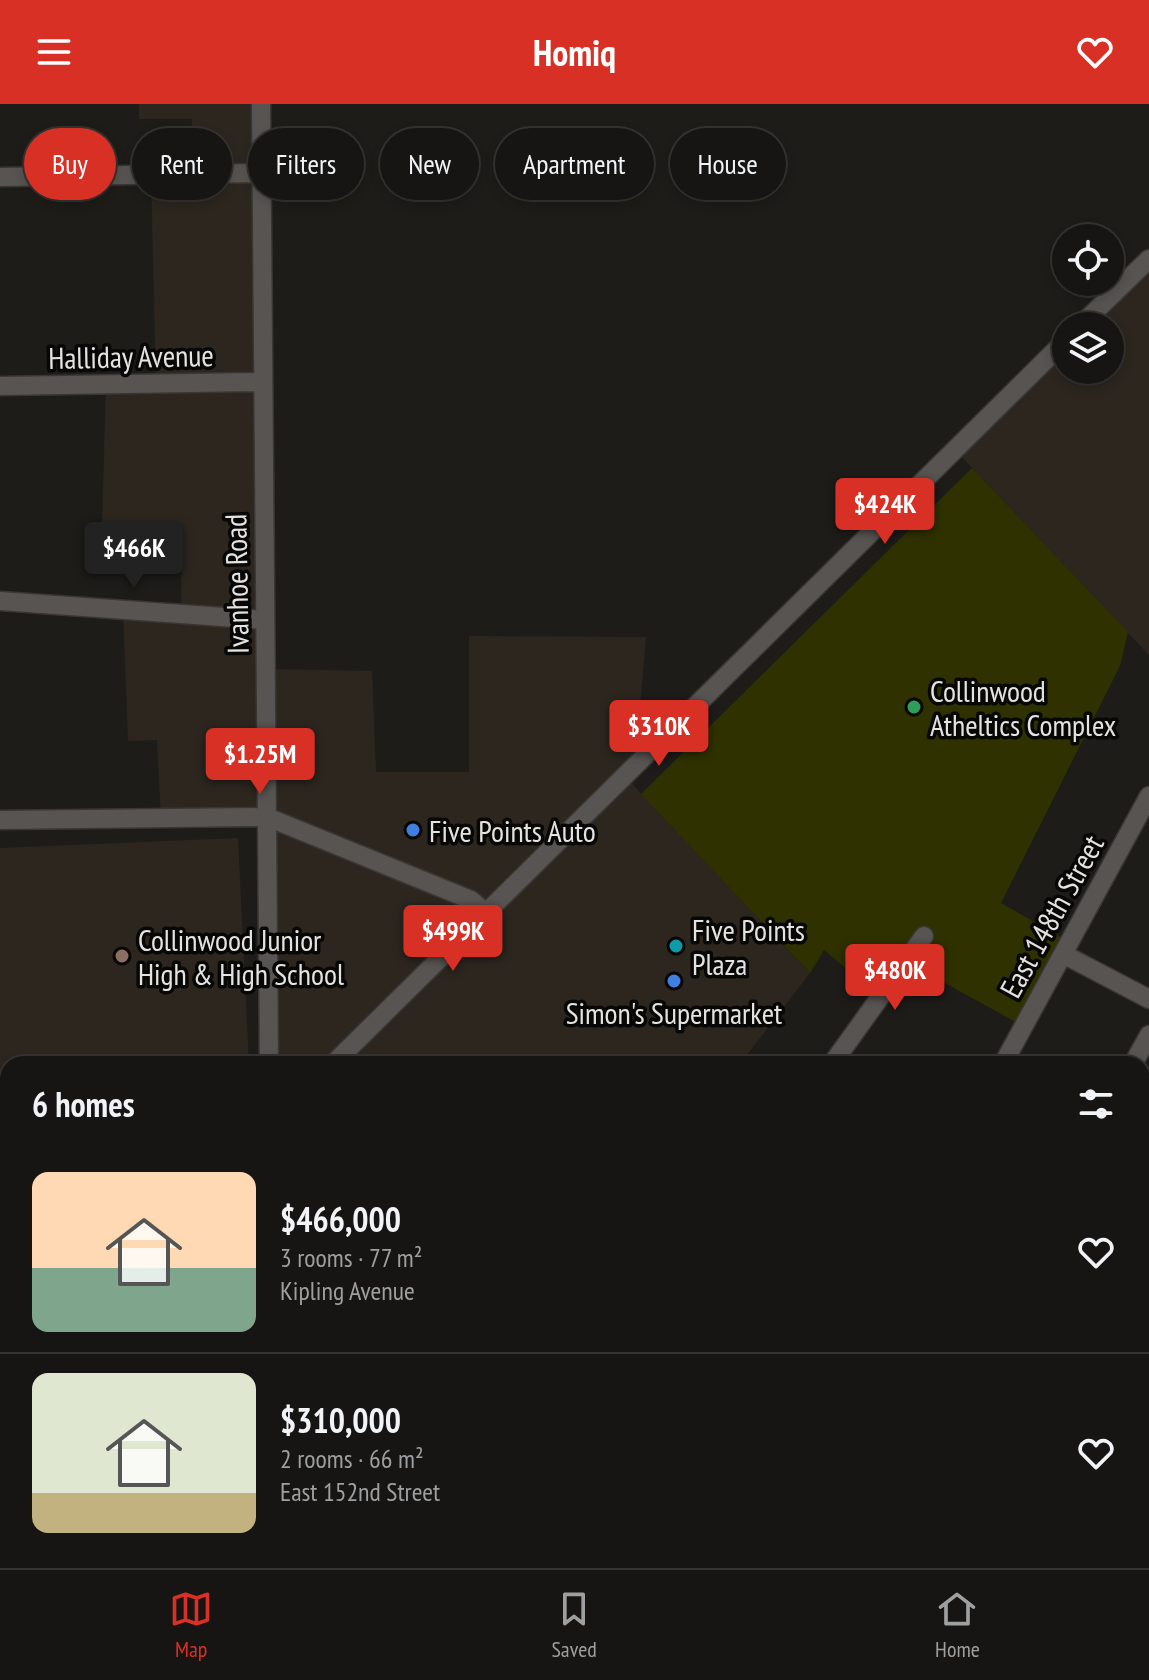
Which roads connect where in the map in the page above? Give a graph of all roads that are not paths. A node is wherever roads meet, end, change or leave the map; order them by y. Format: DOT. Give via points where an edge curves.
graph roads {
  1 [pos="261,104"];
  2 [pos="261,128"];
  3 [pos="248,173"];
  4 [pos="0,177"];
  5 [pos="261,200"];
  6 [pos="1149,259"];
  7 [pos="1094,312"];
  8 [pos="1052,354"];
  9 [pos="262,382"];
  10 [pos="0,386"];
  11 [pos="0,601"];
  12 [pos="265,620"];
  13 [pos="1149,796"];
  14 [pos="267,817"];
  15 [pos="0,820"];
  16 [pos="485,912"];
  17 [pos="924,936"];
  18 [pos="1063,954"];
  19 [pos="1149,999"];
  20 [pos="1149,1035"];
  21 [pos="269,1056"];
  22 [pos="341,1056"];
  23 [pos="838,1056"];
  24 [pos="1007,1056"];
  25 [pos="1137,1056"];
  1 -- 2 [label="street, Ivanhoe Road"];
  3 -- 4 [label="street"];
  5 -- 9 [label="street, Ivanhoe Road"];
  6 -- 7 [label="street"];
  8 -- 16 [label="street"];
  9 -- 10 [label="street, Halliday Avenue"];
  9 -- 12 [label="street, Ivanhoe Road"];
  11 -- 12 [label="street"];
  12 -- 14 [label="street, Ivanhoe Road"];
  13 -- 18 [label="street, East 148th Street"];
  14 -- 15 [label="street"];
  14 -- 16 [label="street" via="471,900"];
  14 -- 21 [label="street, Ivanhoe Road"];
  16 -- 22 [label="street"];
  17 -- 23 [label="street"];
  18 -- 19 [label="street"];
  18 -- 24 [label="street, East 148th Street"];
  20 -- 25 [label="street"];
}
